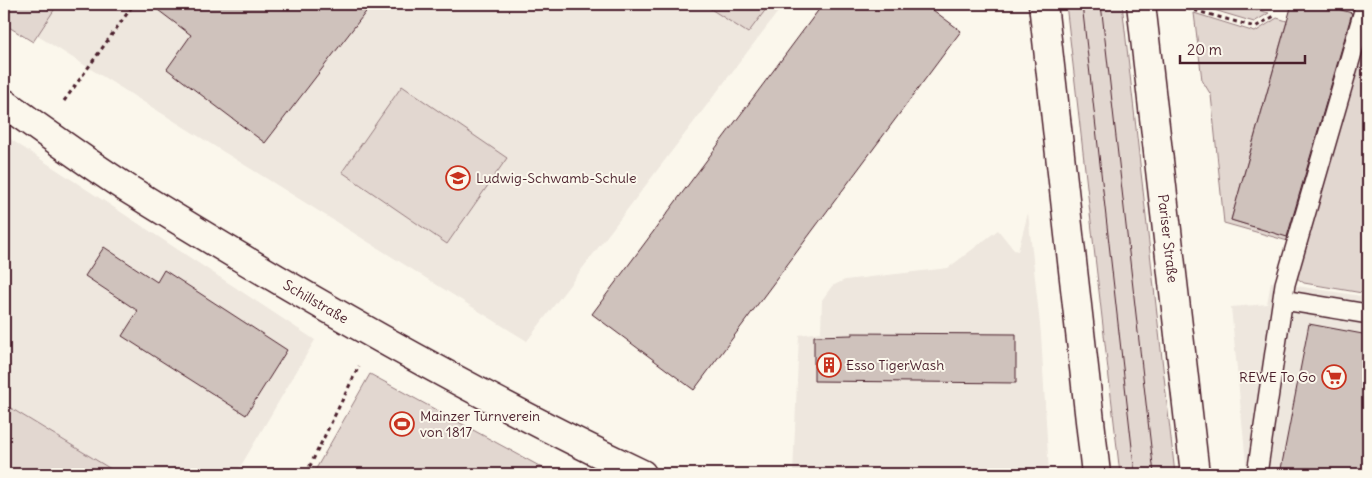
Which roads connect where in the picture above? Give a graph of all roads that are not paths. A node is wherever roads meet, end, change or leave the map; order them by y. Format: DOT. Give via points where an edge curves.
graph roads {
  1 [pos="1043,4"];
  2 [pos="1141,4"];
  3 [pos="1366,4"];
  4 [pos="4,103"];
  5 [pos="1283,300"];
  6 [pos="1368,314"];
  7 [pos="642,474"];
  8 [pos="1096,474"];
  9 [pos="1195,474"];
  10 [pos="1258,474"];
  1 -- 8 [label="main road"];
  2 -- 9 [label="main road, Pariser Straße"];
  3 -- 5 [label="lane"];
  4 -- 7 [label="main road, Schillstraße" via="127,188 375,334 563,437"];
  5 -- 6 [label="lane"];
  5 -- 10 [label="lane"];
}
